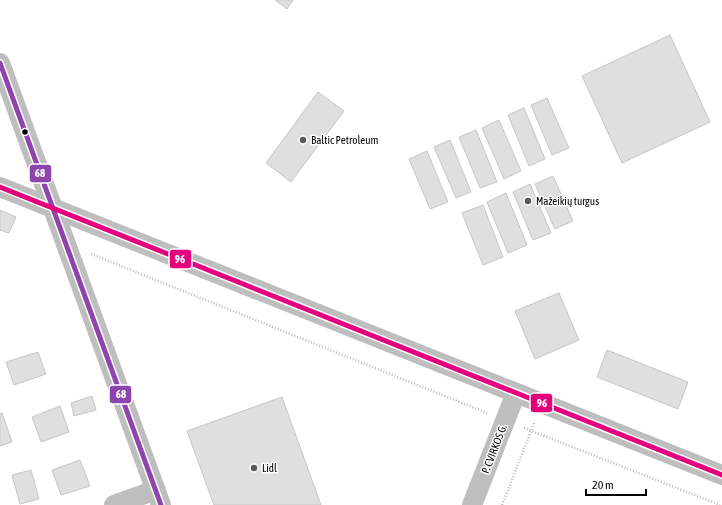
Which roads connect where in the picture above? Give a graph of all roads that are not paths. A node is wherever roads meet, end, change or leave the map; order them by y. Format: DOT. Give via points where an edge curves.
graph roads {
  1 [pos="0,63"];
  2 [pos="0,187"];
  3 [pos="53,208"];
  4 [pos="516,393"];
  5 [pos="722,475"];
  6 [pos="158,498"];
  7 [pos="114,505"];
  8 [pos="472,505"];
  1 -- 3 [label="street"];
  2 -- 3 [label="street"];
  3 -- 4 [label="street"];
  3 -- 6 [label="street"];
  4 -- 5 [label="street"];
  4 -- 8 [label="street, P. CVIRKOS G."];
  6 -- 7 [label="street"];
}
